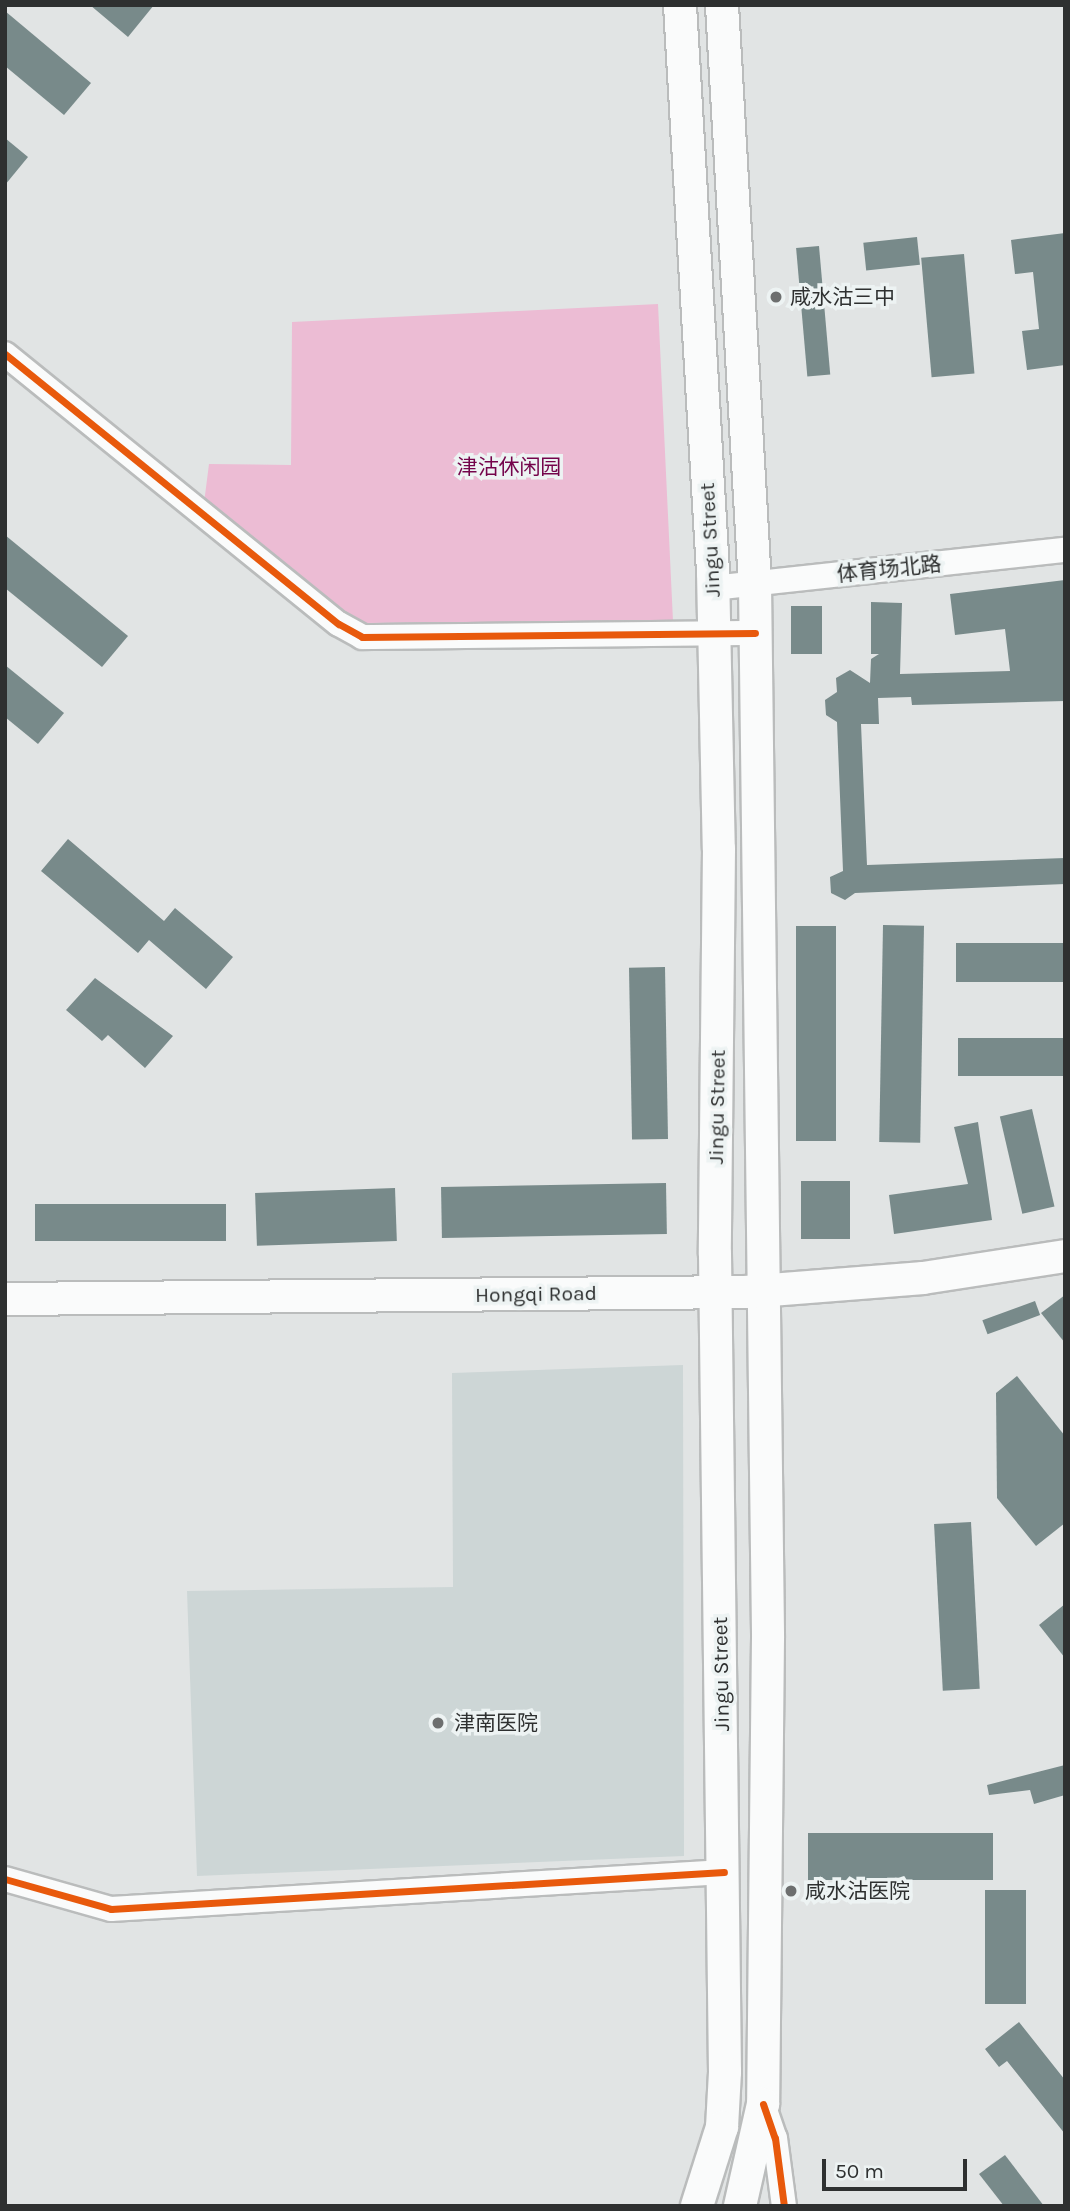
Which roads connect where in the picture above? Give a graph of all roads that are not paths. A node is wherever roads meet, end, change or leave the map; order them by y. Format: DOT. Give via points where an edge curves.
graph roads {
  1 [pos="680,5"];
  2 [pos="722,5"];
  3 [pos="5,354"];
  4 [pos="1065,535"];
  5 [pos="1065,550"];
  6 [pos="754,576"];
  7 [pos="713,580"];
  8 [pos="755,633"];
  9 [pos="715,634"];
  10 [pos="1065,1238"];
  11 [pos="1065,1256"];
  12 [pos="806,1278"];
  13 [pos="745,1282"];
  14 [pos="5,1284"];
  15 [pos="5,1299"];
  16 [pos="764,1343"];
  17 [pos="724,1872"];
  18 [pos="5,1879"];
  19 [pos="763,2104"];
  20 [pos="750,2175"];
  21 [pos="697,2206"];
  22 [pos="740,2206"];
  23 [pos="749,2206"];
  24 [pos="784,2206"];
  1 -- 7 [label="main road, Jingu Street"];
  2 -- 6 [label="main road, Jingu Street"];
  3 -- 9 [label="street" via="339,624 362,637"];
  4 -- 6 [label="street, 体育场北路"];
  5 -- 6 [label="street, 体育场北路"];
  6 -- 7 [label="street, 体育场北路"];
  6 -- 8 [label="main road, Jingu Street"];
  7 -- 9 [label="main road, Jingu Street"];
  8 -- 9 [label="street"];
  8 -- 13 [label="main road, Jingu Street"];
  9 -- 13 [label="main road, Jingu Street"];
  10 -- 12 [label="main road, Hongqi Road"];
  11 -- 12 [label="main road, Hongqi Road" via="970,1273"];
  12 -- 13 [label="main road, Hongqi Road"];
  12 -- 16 [label="main road" via="777,1303"];
  13 -- 14 [label="main road, Hongqi Road"];
  13 -- 15 [label="main road, Hongqi Road"];
  13 -- 16 [label="main road, Jingu Street"];
  13 -- 17 [label="main road, Jingu Street" via="716,1341"];
  16 -- 19 [label="main road, Jingu Street" via="768,1652"];
  17 -- 18 [label="street" via="111,1909"];
  17 -- 21 [label="main road, Jingu Street" via="722,2127"];
  19 -- 20 [label="main road, Jingu Street"];
  19 -- 24 [label="street" via="775,2138"];
  20 -- 22 [label="main road, Jingu Street"];
  20 -- 23 [label="street"];
}
